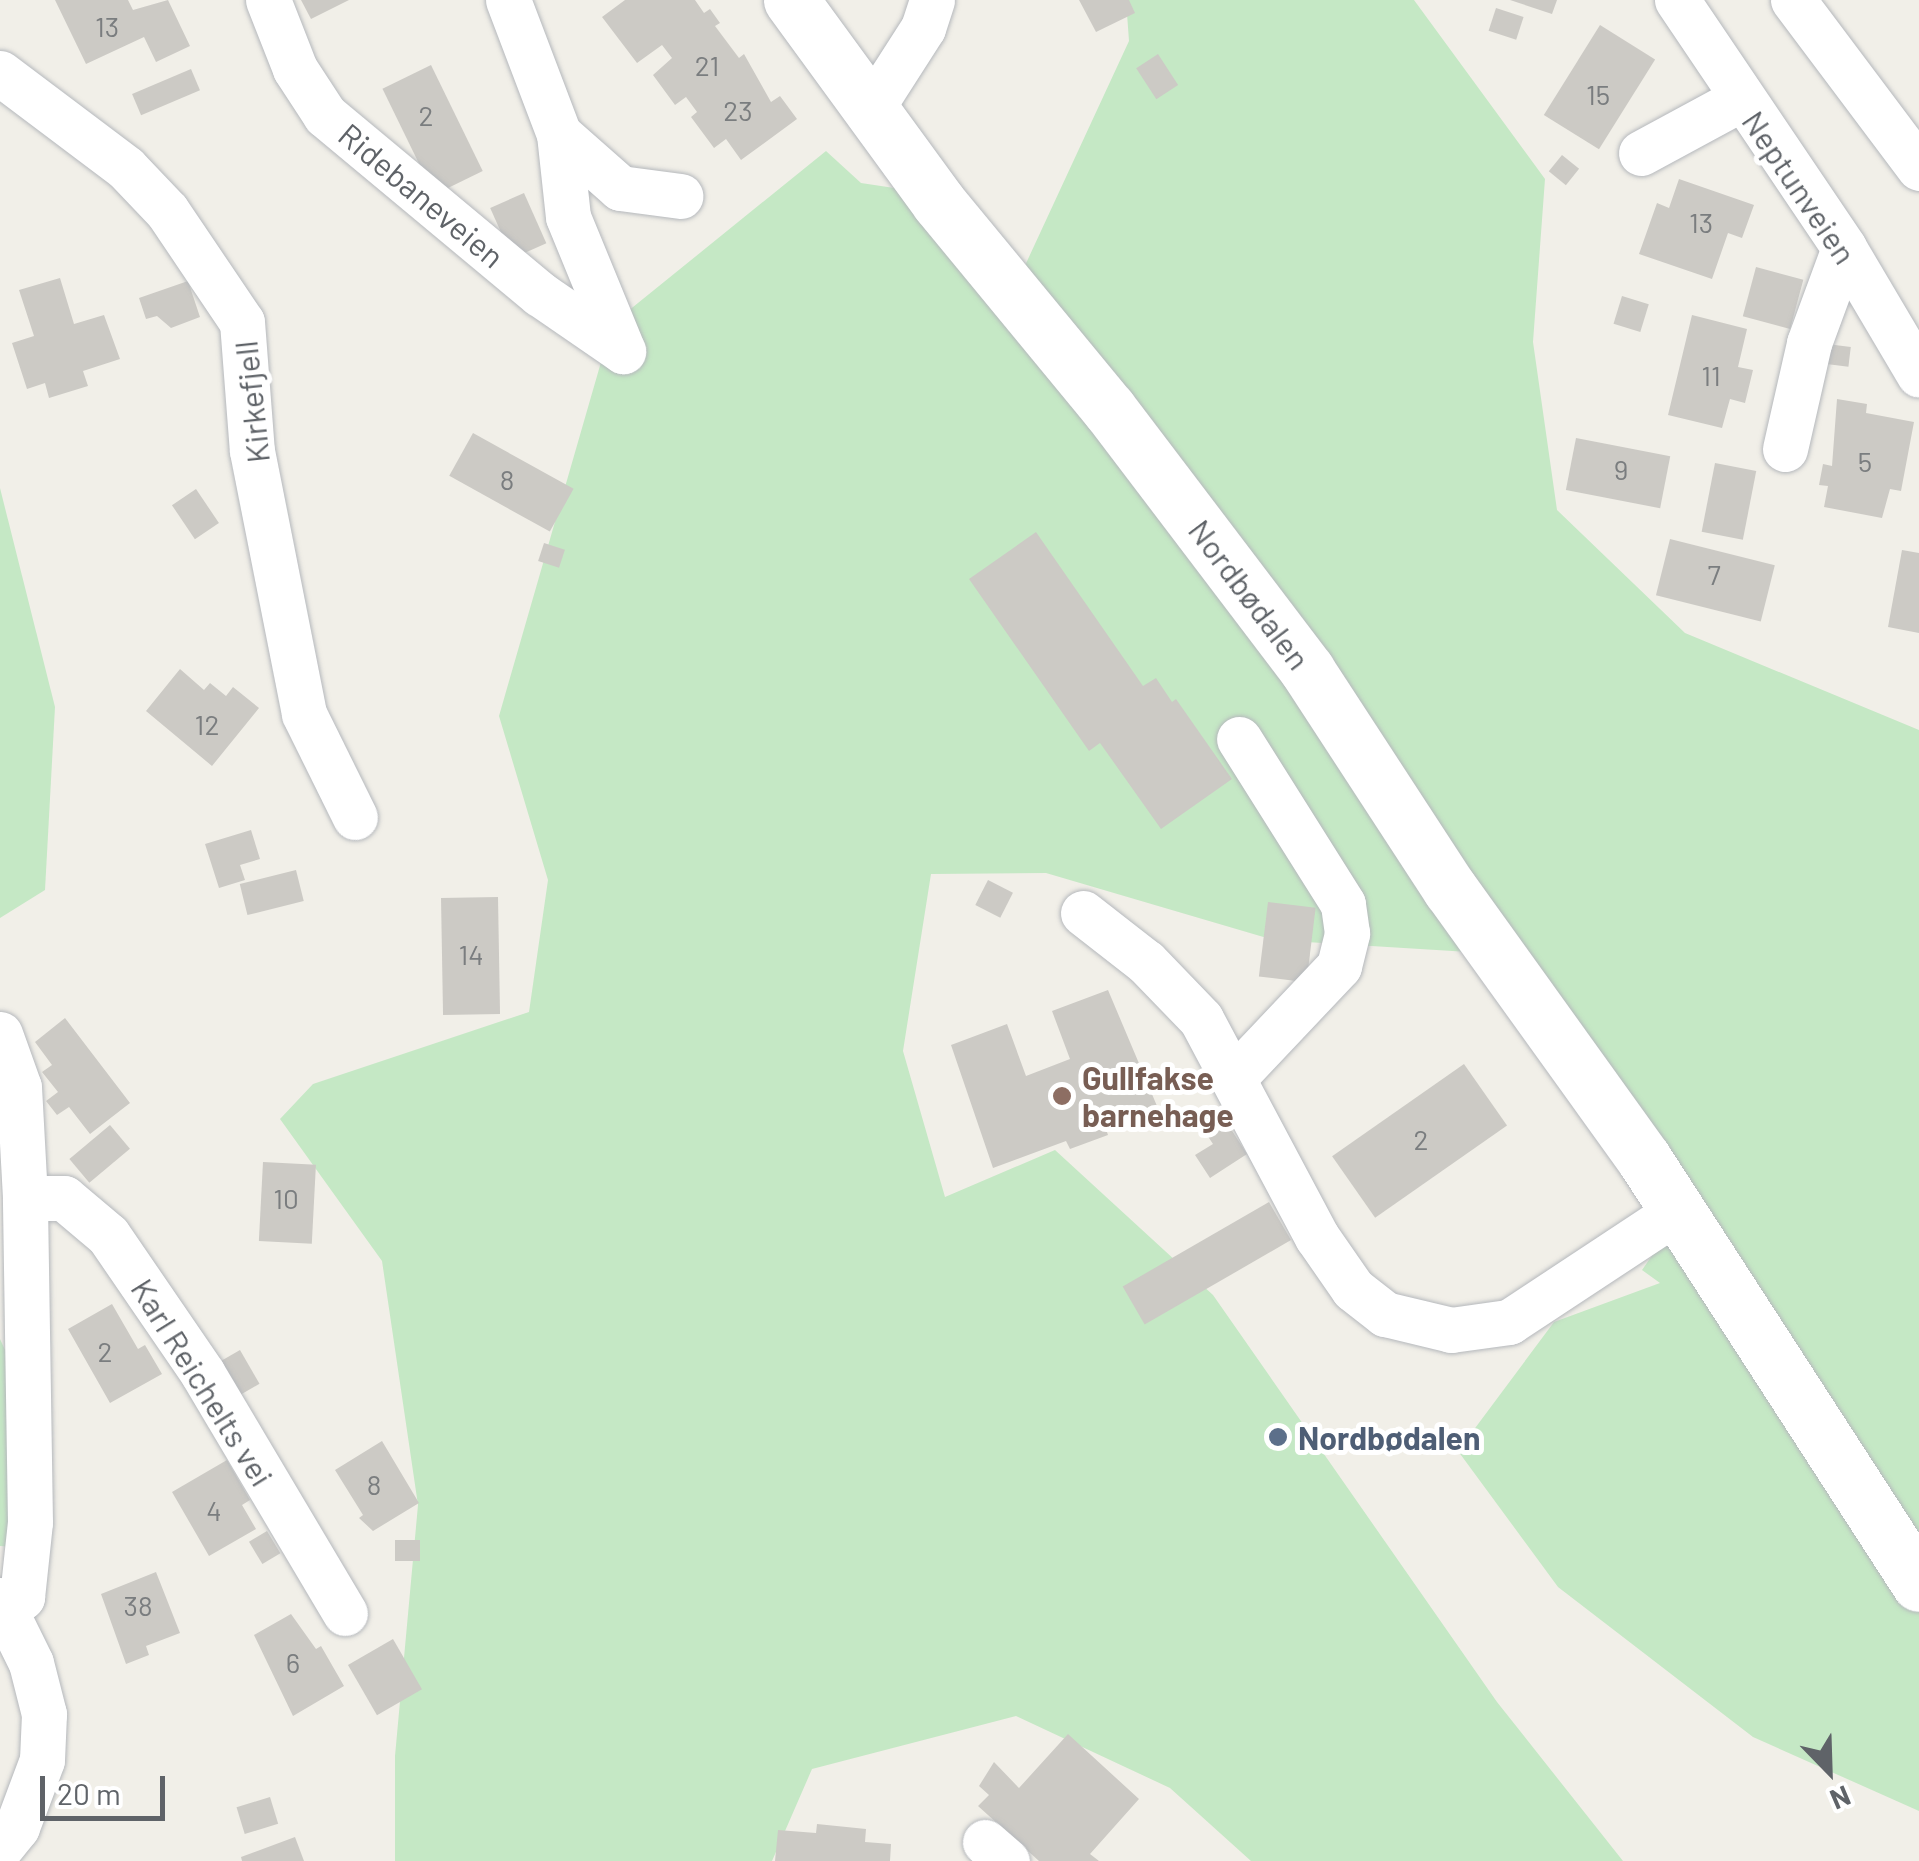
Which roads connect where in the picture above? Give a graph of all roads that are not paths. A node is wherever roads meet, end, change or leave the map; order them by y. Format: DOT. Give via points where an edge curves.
graph roads {
  1 [pos="268,0"];
  2 [pos="508,0"];
  3 [pos="791,0"];
  4 [pos="932,0"];
  5 [pos="1677,0"];
  6 [pos="1793,0"];
  7 [pos="0,73"];
  8 [pos="1741,99"];
  9 [pos="870,109"];
  10 [pos="560,134"];
  11 [pos="1642,154"];
  12 [pos="1919,168"];
  13 [pos="680,196"];
  14 [pos="1844,248"];
  15 [pos="1912,347"];
  16 [pos="1785,449"];
  17 [pos="1239,738"];
  18 [pos="356,817"];
  19 [pos="1083,913"];
  20 [pos="0,1034"];
  21 [pos="1236,1075"];
  22 [pos="25,1198"];
  23 [pos="1676,1212"];
  24 [pos="1919,1584"];
  25 [pos="3,1605"];
  26 [pos="345,1613"];
  27 [pos="0,1848"];
  1 -- 10 [label="street, Ridebaneveien" via="294,69 325,114 540,294 623,352 563,194"];
  2 -- 10 [label="street"];
  3 -- 9 [label="street, Nordbødalen"];
  4 -- 9 [label="street" via="923,28"];
  5 -- 8 [label="street, Neptunveien"];
  6 -- 12 [label="street"];
  7 -- 18 [label="street, Kirkefjell" via="126,168 167,211 242,322 252,451 304,714"];
  8 -- 11 [label="street"];
  8 -- 14 [label="street, Neptunveien"];
  9 -- 23 [label="street, Nordbødalen" via="1245,584"];
  10 -- 13 [label="street" via="620,188"];
  14 -- 15 [label="street, Neptunveien"];
  14 -- 16 [label="street" via="1808,343"];
  17 -- 21 [label="street" via="1343,904 1347,933 1338,966"];
  19 -- 21 [label="street" via="1146,962 1202,1020"];
  20 -- 22 [label="street" via="20,1087"];
  21 -- 23 [label="street" via="1316,1237 1353,1289 1384,1314 1424,1327 1475,1331 1509,1322"];
  22 -- 25 [label="street" via="30,1522 22,1597"];
  22 -- 26 [label="street, Karl Reichelts vei" via="64,1198 108,1235 204,1374"];
  23 -- 24 [label="street, Nordbødalen"];
  25 -- 27 [label="street" via="32,1664 43,1744 18,1827"];
}
